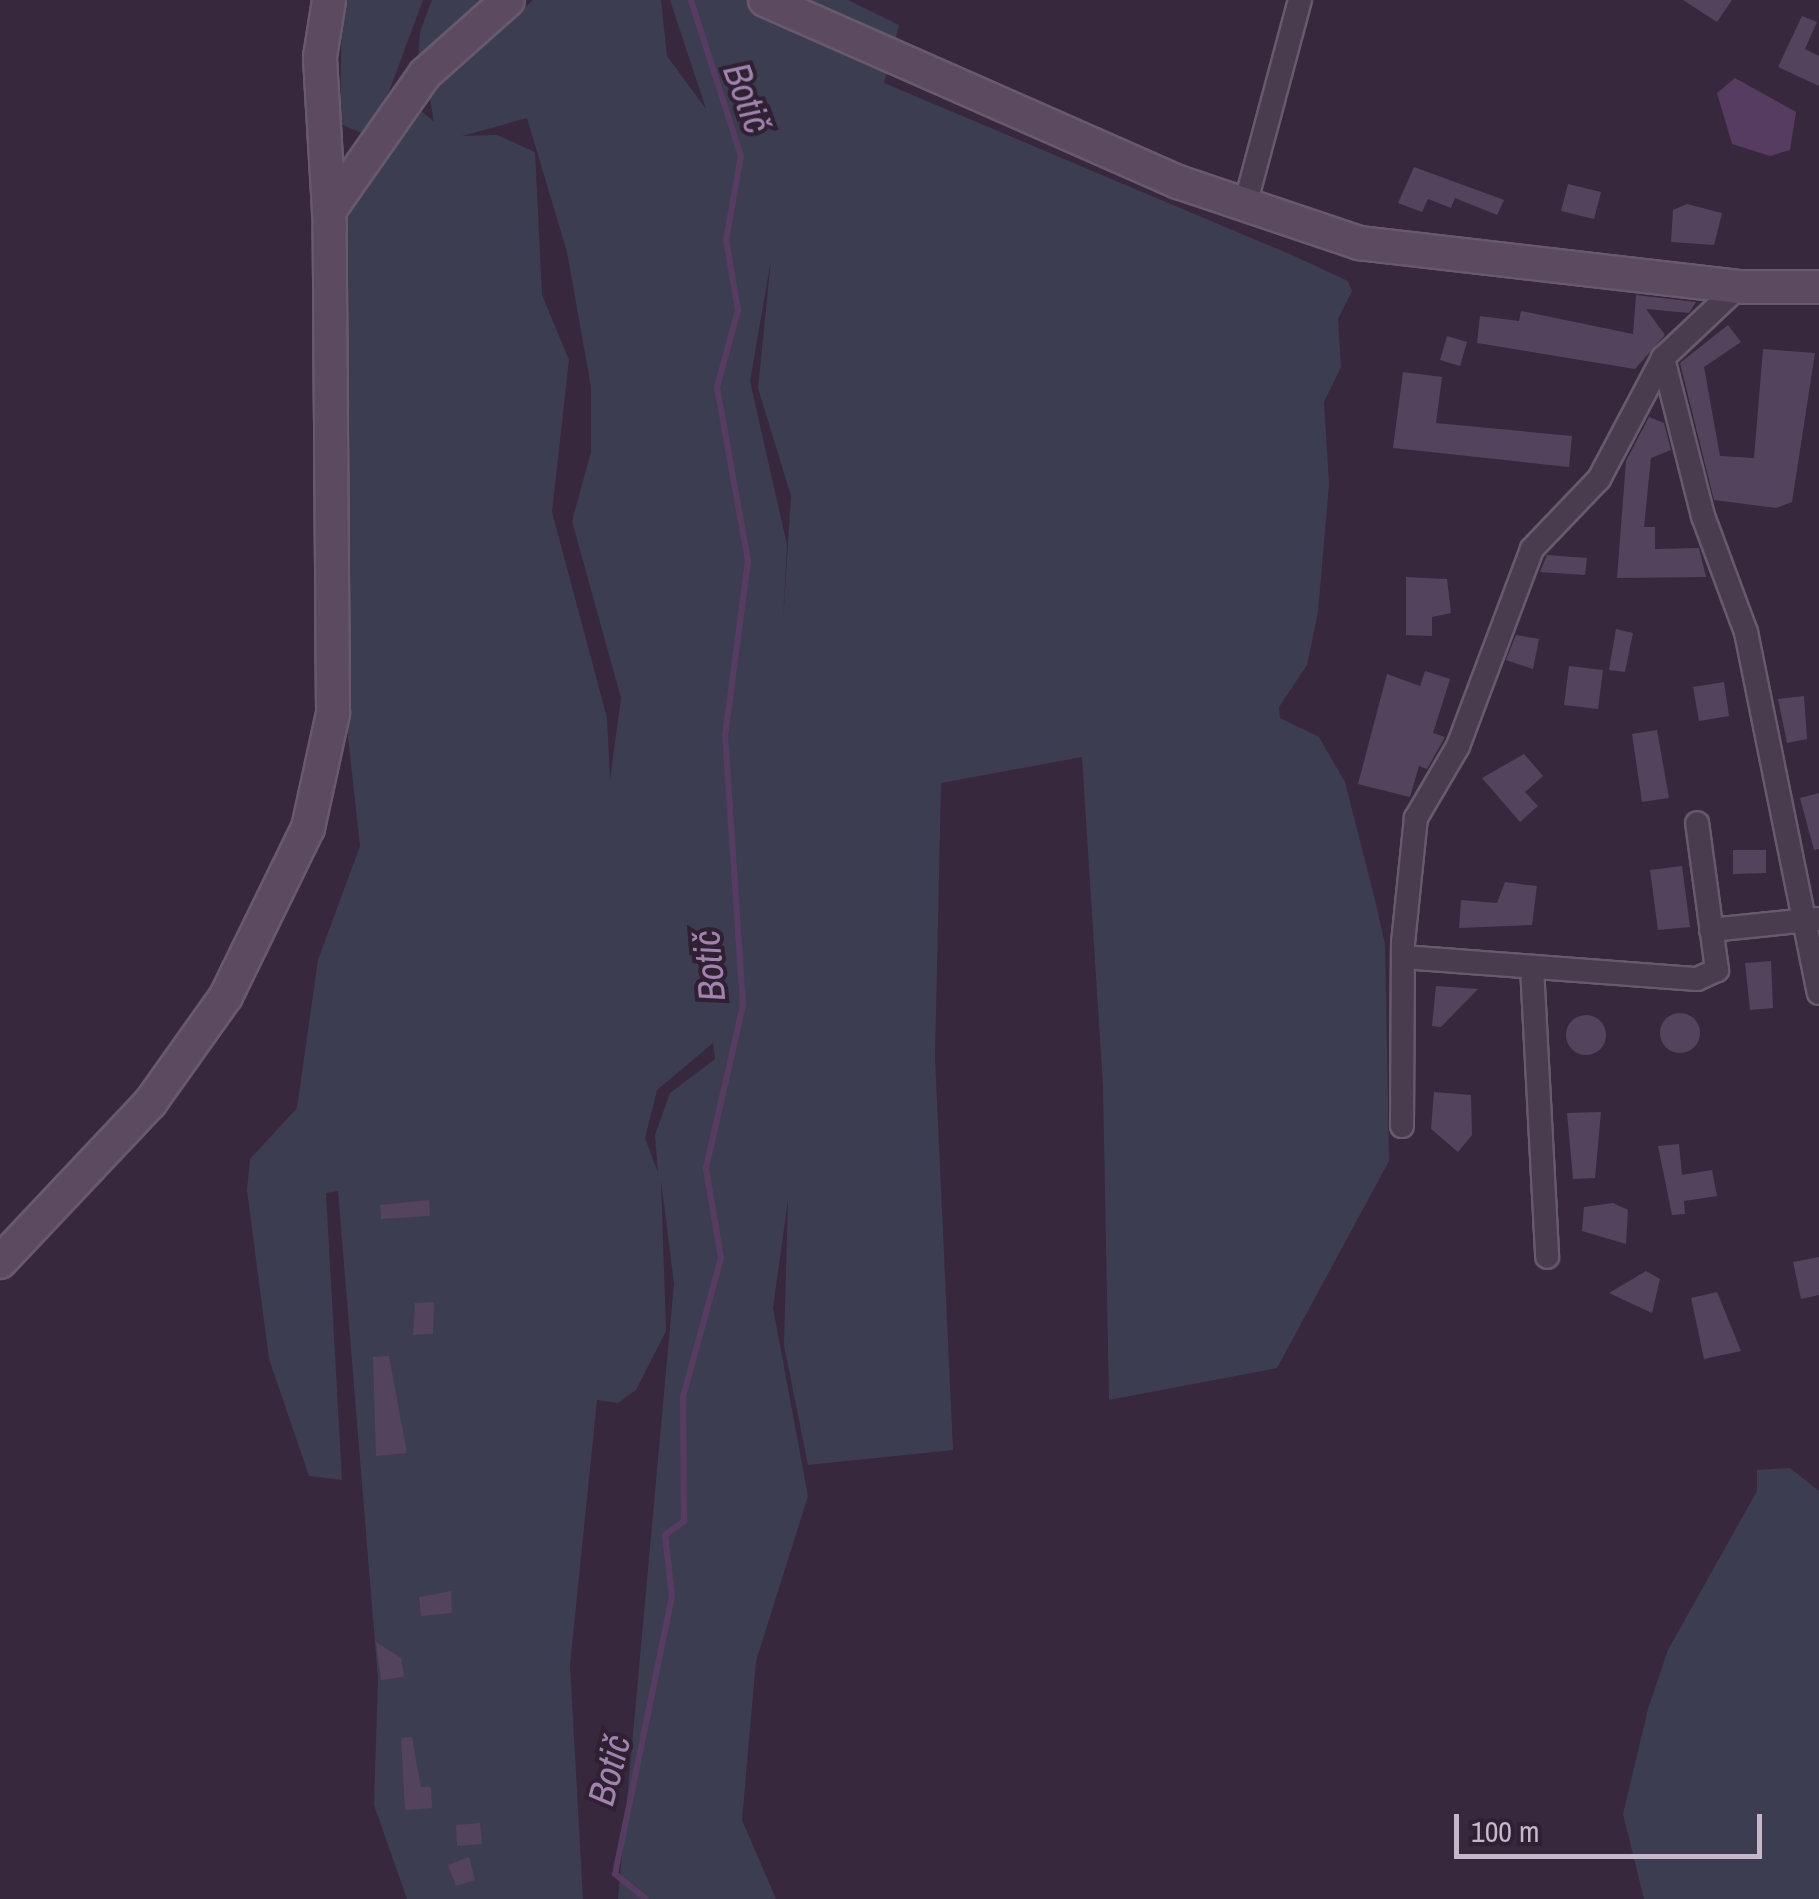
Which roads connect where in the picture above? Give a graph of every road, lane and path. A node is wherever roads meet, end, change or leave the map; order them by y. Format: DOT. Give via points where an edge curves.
graph roads {
  1 [pos="328,0"];
  2 [pos="508,0"];
  3 [pos="765,0"];
  4 [pos="1300,0"];
  5 [pos="1245,204"];
  6 [pos="329,211"];
  7 [pos="1818,284"];
  8 [pos="1738,287"];
  9 [pos="1663,358"];
  10 [pos="1697,824"];
  11 [pos="1813,921"];
  12 [pos="1712,930"];
  13 [pos="1403,957"];
  14 [pos="1532,967"];
  15 [pos="1819,992"];
  16 [pos="1402,1126"];
  17 [pos="1547,1257"];
  18 [pos="0,1262"];
  1 -- 6 [label="street" via="320,57"];
  2 -- 6 [label="street" via="425,74"];
  3 -- 5 [label="street"];
  4 -- 5 [label="street"];
  5 -- 8 [label="street" via="1359,243"];
  6 -- 18 [label="street" via="333,712 308,828 226,996 161,1087"];
  7 -- 8 [label="street"];
  8 -- 9 [label="street"];
  9 -- 11 [label="street" via="1702,516 1746,632"];
  9 -- 13 [label="street" via="1599,479 1524,567 1458,746 1408,841"];
  10 -- 12 [label="street"];
  11 -- 12 [label="street"];
  11 -- 15 [label="street"];
  12 -- 14 [label="street" via="1717,970 1697,979"];
  13 -- 14 [label="street"];
  13 -- 16 [label="street"];
  14 -- 17 [label="street"];
}
